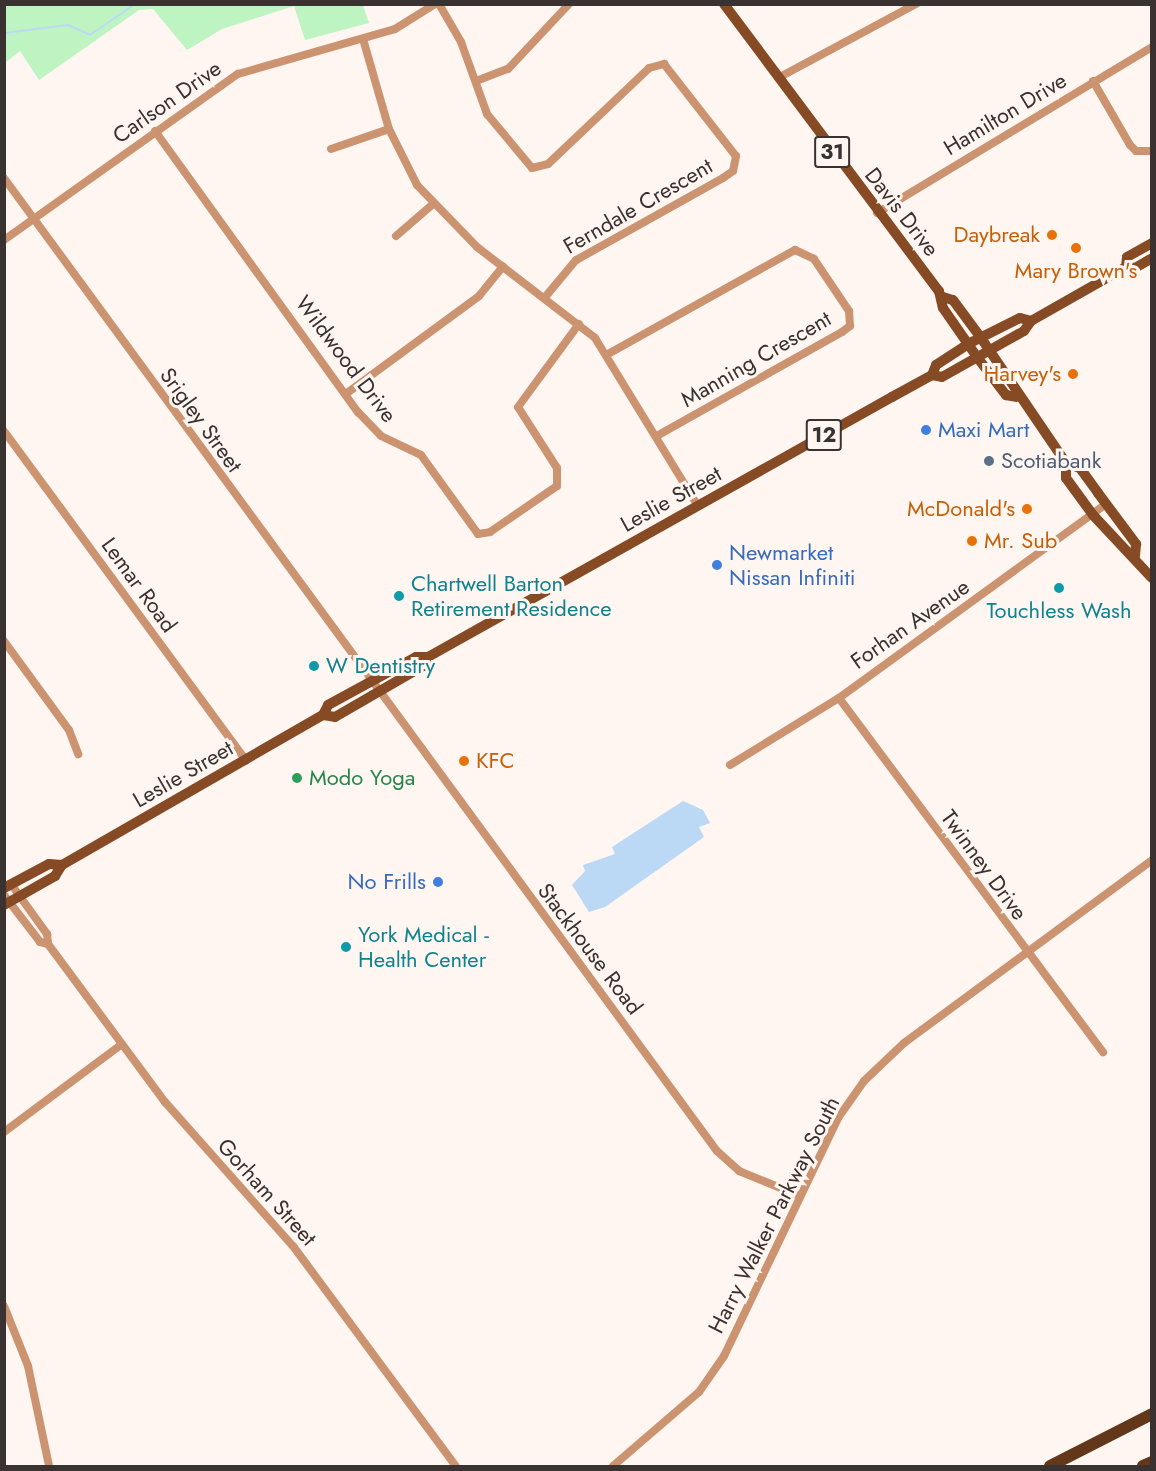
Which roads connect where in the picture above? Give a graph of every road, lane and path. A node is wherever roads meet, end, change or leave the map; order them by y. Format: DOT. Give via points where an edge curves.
graph roads {
  1 [pos="437,4"];
  2 [pos="568,4"];
  3 [pos="724,4"];
  4 [pos="916,4"];
  5 [pos="363,39"];
  6 [pos="1152,47"];
  7 [pos="778,78"];
  8 [pos="476,81"];
  9 [pos="1093,81"];
  10 [pos="388,129"];
  11 [pos="155,131"];
  12 [pos="331,149"];
  13 [pos="1152,151"];
  14 [pos="4,178"];
  15 [pos="432,204"];
  16 [pos="877,213"];
  17 [pos="34,219"];
  18 [pos="396,236"];
  19 [pos="4,240"];
  20 [pos="1152,243"];
  21 [pos="1152,258"];
  22 [pos="503,266"];
  23 [pos="1126,267"];
  24 [pos="546,297"];
  25 [pos="943,297"];
  26 [pos="1031,321"];
  27 [pos="579,324"];
  28 [pos="981,338"];
  29 [pos="968,344"];
  30 [pos="990,350"];
  31 [pos="608,354"];
  32 [pos="976,357"];
  33 [pos="932,375"];
  34 [pos="347,393"];
  35 [pos="1016,397"];
  36 [pos="4,431"];
  37 [pos="657,436"];
  38 [pos="1065,464"];
  39 [pos="1106,504"];
  40 [pos="698,506"];
  41 [pos="1093,515"];
  42 [pos="1135,556"];
  43 [pos="1152,578"];
  44 [pos="4,641"];
  45 [pos="428,657"];
  46 [pos="371,682"];
  47 [pos="377,692"];
  48 [pos="839,698"];
  49 [pos="323,715"];
  50 [pos="78,754"];
  51 [pos="246,761"];
  52 [pos="730,765"];
  53 [pos="1152,860"];
  54 [pos="62,865"];
  55 [pos="7,882"];
  56 [pos="21,896"];
  57 [pos="6,901"];
  58 [pos="48,944"];
  59 [pos="1027,953"];
  60 [pos="122,1044"];
  61 [pos="1102,1052"];
  62 [pos="4,1132"];
  63 [pos="800,1196"];
  64 [pos="4,1306"];
  65 [pos="1152,1408"];
  66 [pos="1152,1414"];
  67 [pos="1138,1421"];
  68 [pos="1152,1462"];
  69 [pos="49,1467"];
  70 [pos="456,1467"];
  71 [pos="613,1467"];
  72 [pos="1050,1467"];
  73 [pos="1143,1467"];
  1 -- 5 [label="street, Carlson Drive" via="395,29"];
  1 -- 8 [label="street, Ferndale Crescent"];
  2 -- 8 [label="street" via="508,69"];
  3 -- 7 [label="main road, Davis Drive / 31"];
  4 -- 7 [label="street"];
  5 -- 10 [label="street"];
  5 -- 11 [label="street, Carlson Drive" via="238,74"];
  6 -- 9 [label="street, Hamilton Drive"];
  7 -- 16 [label="main road, Davis Drive / 31"];
  8 -- 24 [label="street, Ferndale Crescent" via="499,135 526,163 539,168 649,68 664,64 736,156 734,171 576,260"];
  9 -- 13 [label="street" via="1136,151"];
  9 -- 16 [label="street, Hamilton Drive"];
  10 -- 12 [label="street"];
  10 -- 15 [label="street"];
  11 -- 17 [label="street, Carlson Drive"];
  11 -- 34 [label="street, Wildwood Drive"];
  14 -- 17 [label="street, Srigley Street"];
  15 -- 18 [label="street"];
  15 -- 22 [label="street"];
  16 -- 25 [label="main road, Davis Drive / 31"];
  17 -- 19 [label="street, Carlson Drive"];
  17 -- 46 [label="street, Srigley Street"];
  20 -- 23 [label="main road, Leslie Street / 12" via="1128,256"];
  21 -- 23 [label="main road, Leslie Street / 12" via="1135,268"];
  22 -- 24 [label="street"];
  22 -- 34 [label="street" via="479,296"];
  23 -- 26 [label="main road, Leslie Street / 12"];
  24 -- 27 [label="street"];
  25 -- 28 [label="main road, Davis Drive / 31" via="953,300"];
  25 -- 29 [label="main road, Davis Drive / 31" via="943,308"];
  26 -- 28 [label="main road, Leslie Street / 12" via="1020,318"];
  26 -- 30 [label="main road, Leslie Street / 12" via="1024,331"];
  27 -- 31 [label="street"];
  27 -- 34 [label="street, Wildwood Drive" via="518,407 557,468 558,482 484,534 478,534 421,454 381,436"];
  28 -- 29 [label="main road, Leslie Street / 12"];
  28 -- 30 [label="main road, Davis Drive / 31"];
  29 -- 32 [label="main road, Davis Drive / 31"];
  29 -- 33 [label="main road, Leslie Street / 12" via="936,365"];
  30 -- 32 [label="main road, Leslie Street / 12"];
  30 -- 35 [label="main road, Davis Drive / 31"];
  31 -- 37 [label="street"];
  31 -- 37 [label="street, Manning Crescent" via="795,250 814,258 849,311 849,326 842,332"];
  32 -- 33 [label="main road, Leslie Street / 12" via="942,377"];
  32 -- 35 [label="main road, Davis Drive / 31" via="1006,394"];
  33 -- 40 [label="main road, Leslie Street / 12"];
  35 -- 38 [label="main road, Davis Drive / 31"];
  36 -- 51 [label="street, Lemar Road"];
  37 -- 40 [label="street"];
  38 -- 39 [label="main road, Davis Drive / 31" via="1080,468"];
  38 -- 41 [label="main road, Davis Drive / 31" via="1066,478"];
  39 -- 41 [label="street, Forhan Avenue"];
  39 -- 42 [label="main road, Davis Drive / 31" via="1136,544"];
  40 -- 45 [label="main road, Leslie Street / 12"];
  41 -- 42 [label="main road, Davis Drive / 31" via="1122,552"];
  41 -- 48 [label="street, Forhan Avenue"];
  42 -- 43 [label="main road, Davis Drive / 31"];
  44 -- 50 [label="street" via="69,730"];
  45 -- 46 [label="main road, Leslie Street / 12" via="416,657"];
  45 -- 47 [label="main road, Leslie Street / 12" via="423,666"];
  46 -- 47 [label="street, Srigley Street"];
  46 -- 49 [label="main road, Leslie Street / 12" via="328,705"];
  47 -- 49 [label="main road, Leslie Street / 12" via="335,717"];
  47 -- 63 [label="street, Stackhouse Road" via="717,1151 740,1171"];
  48 -- 52 [label="street, Forhan Avenue"];
  48 -- 59 [label="street, Twinney Drive"];
  49 -- 51 [label="main road, Leslie Street / 12"];
  51 -- 54 [label="main road, Leslie Street / 12"];
  53 -- 59 [label="street, Harry Walker Parkway South"];
  54 -- 55 [label="main road, Leslie Street / 12" via="49,864"];
  54 -- 56 [label="main road, Leslie Street / 12" via="55,876"];
  55 -- 56 [label="street, Gorham Street"];
  56 -- 57 [label="main road, Leslie Street / 12"];
  56 -- 58 [label="street, Gorham Street"];
  57 -- 58 [label="street, Gorham Street" via="40,942"];
  58 -- 60 [label="street, Gorham Street"];
  59 -- 61 [label="street, Twinney Drive"];
  59 -- 63 [label="street, Harry Walker Parkway South" via="904,1043 864,1081 838,1118"];
  60 -- 62 [label="street"];
  60 -- 70 [label="street, Gorham Street" via="199,1145 293,1246"];
  63 -- 71 [label="street, Harry Walker Parkway South" via="712,1373 670,1420"];
  64 -- 69 [label="street" via="28,1366"];
  65 -- 67 [label="highway"];
  66 -- 67 [label="highway"];
  67 -- 72 [label="highway"];
  68 -- 73 [label="highway"];
}
